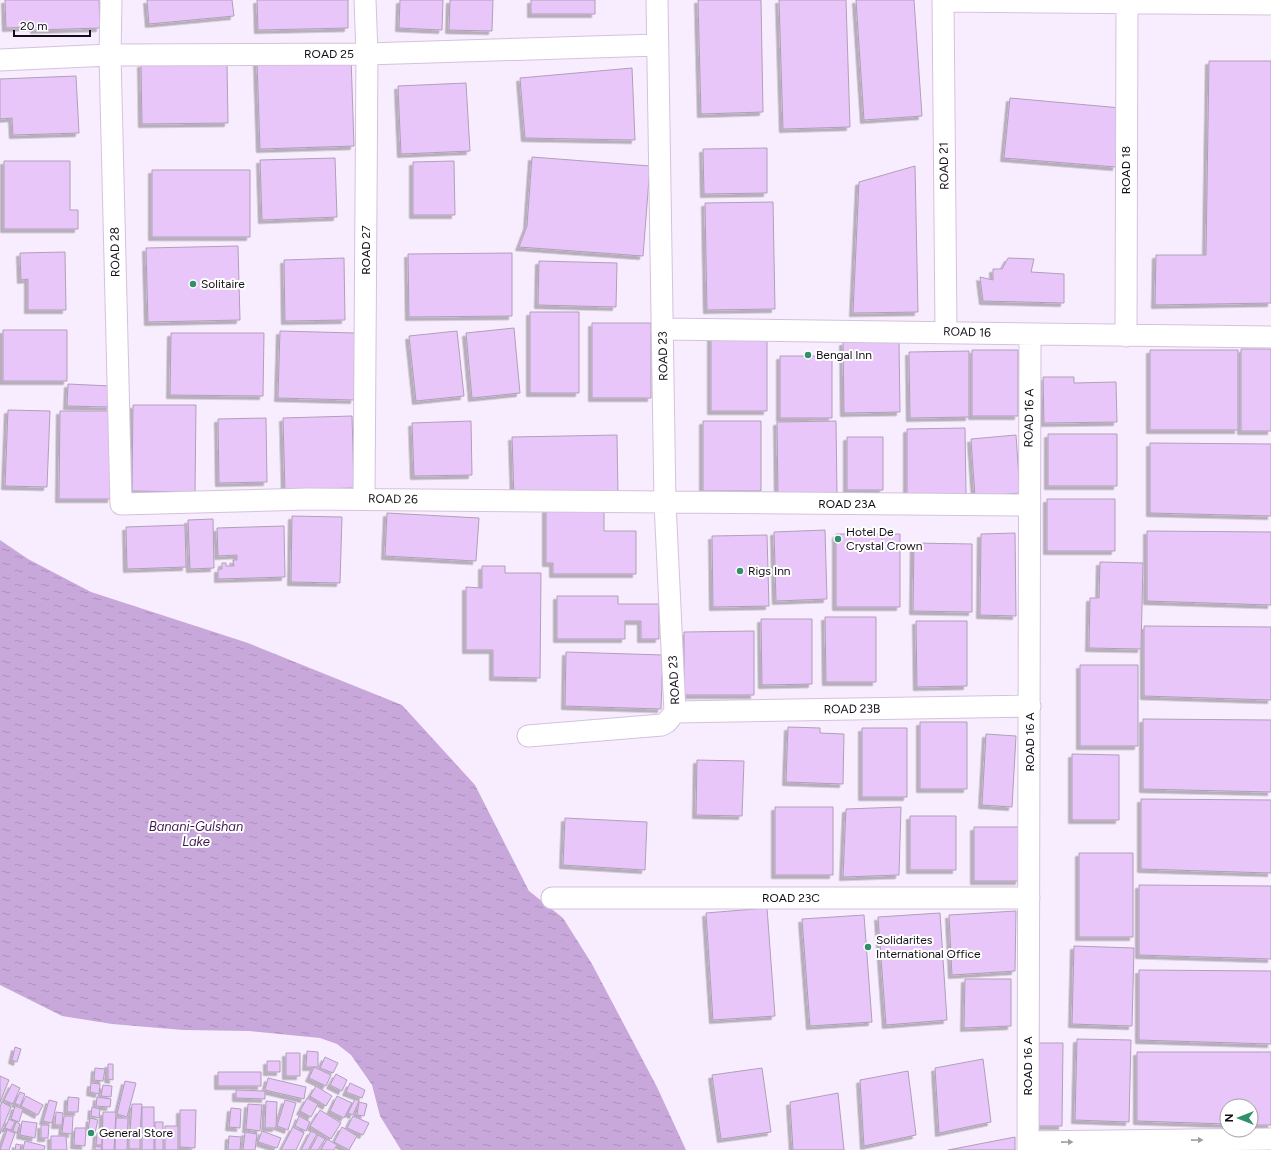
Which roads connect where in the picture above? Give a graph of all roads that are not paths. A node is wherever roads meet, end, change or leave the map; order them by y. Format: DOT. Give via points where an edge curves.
graph roads {
  1 [pos="111,0"];
  2 [pos="365,0"];
  3 [pos="657,0"];
  4 [pos="943,0"];
  5 [pos="1081,1"];
  6 [pos="1216,2"];
  7 [pos="1127,4"];
  8 [pos="1271,4"];
  9 [pos="657,45"];
  10 [pos="367,54"];
  11 [pos="110,55"];
  12 [pos="0,60"];
  13 [pos="662,329"];
  14 [pos="946,331"];
  15 [pos="1030,334"];
  16 [pos="1126,336"];
  17 [pos="1271,337"];
  18 [pos="364,499"];
  19 [pos="665,503"];
  20 [pos="121,504"];
  21 [pos="1028,505"];
  22 [pos="1030,706"];
  23 [pos="675,712"];
  24 [pos="528,736"];
  25 [pos="552,898"];
  26 [pos="1029,898"];
  27 [pos="1271,1138"];
  28 [pos="1028,1146"];
  1 -- 11 [label="street, ROAD 28"];
  2 -- 10 [label="street, ROAD 27"];
  3 -- 9 [label="street, ROAD 23"];
  4 -- 5 [label="street"];
  4 -- 14 [label="street, ROAD 21"];
  5 -- 7 [label="street"];
  6 -- 7 [label="street"];
  6 -- 8 [label="street"];
  7 -- 16 [label="street, ROAD 18"];
  9 -- 10 [label="street, ROAD 25"];
  9 -- 13 [label="street, ROAD 23"];
  10 -- 11 [label="street, ROAD 25"];
  10 -- 18 [label="street, ROAD 27"];
  11 -- 12 [label="street, ROAD 25"];
  11 -- 20 [label="street, ROAD 28"];
  13 -- 14 [label="street, ROAD 16"];
  13 -- 19 [label="street, ROAD 23"];
  14 -- 15 [label="street, ROAD 16"];
  15 -- 16 [label="street, ROAD 16"];
  15 -- 21 [label="street, ROAD 16 A"];
  16 -- 17 [label="street, ROAD 16"];
  18 -- 19 [label="street, ROAD 26"];
  18 -- 20 [label="street, ROAD 26"];
  19 -- 21 [label="street, ROAD 23A"];
  19 -- 23 [label="street, ROAD 23"];
  21 -- 22 [label="street, ROAD 16 A"];
  22 -- 23 [label="street, ROAD 23B"];
  22 -- 26 [label="street, ROAD 16 A"];
  23 -- 24 [label="street" via="662,724"];
  25 -- 26 [label="street, ROAD 23C"];
  26 -- 28 [label="street, ROAD 16 A"];
  28 -- 27 [label="street, one-way"];
}
